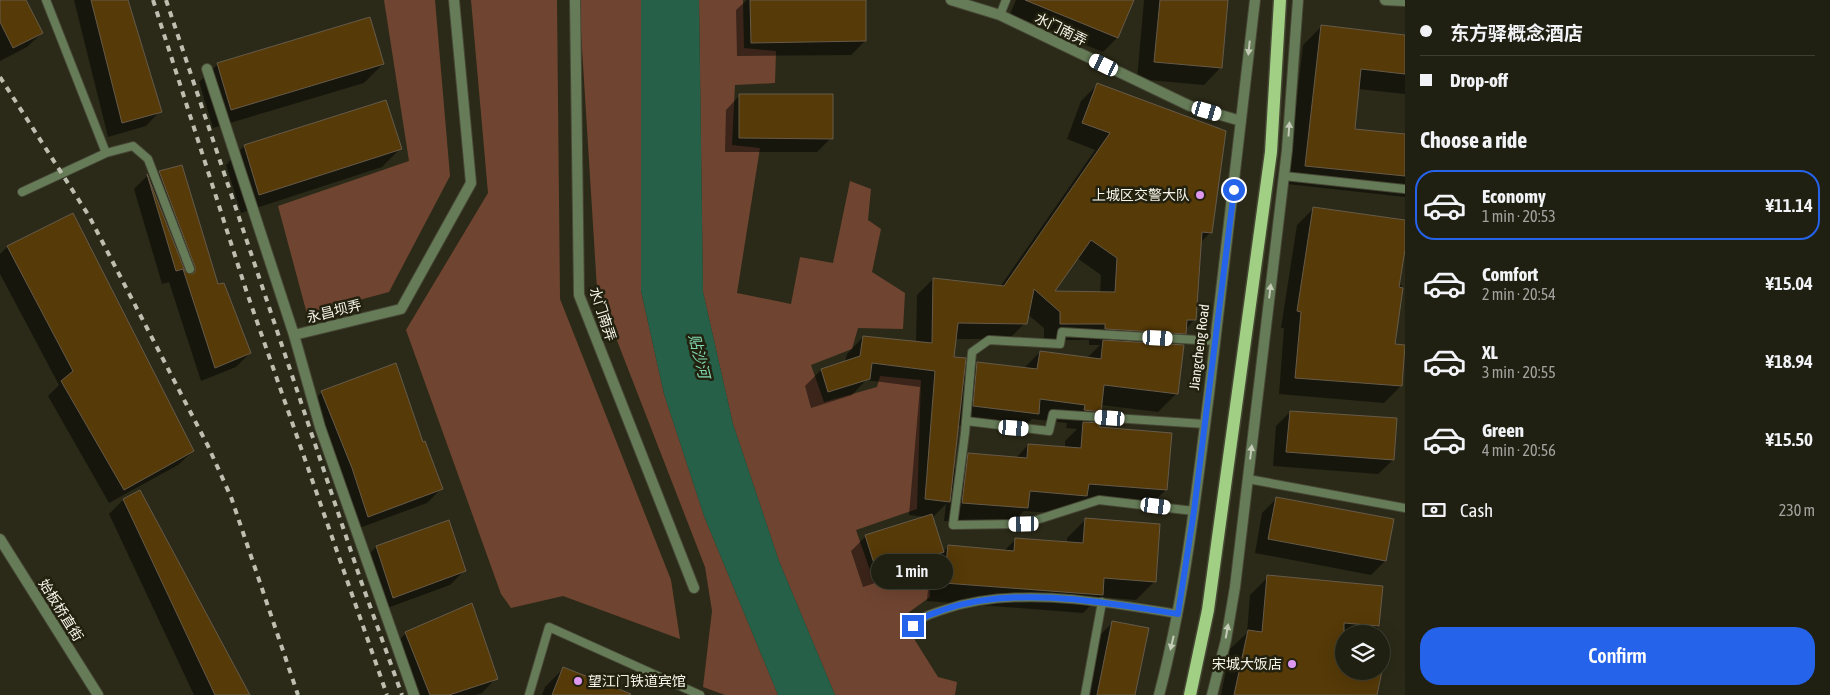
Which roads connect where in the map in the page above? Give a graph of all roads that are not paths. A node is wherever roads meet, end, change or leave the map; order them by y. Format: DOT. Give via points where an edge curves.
graph roads {
  1 [pos="46,0"];
  2 [pos="454,0"];
  3 [pos="575,0"];
  4 [pos="951,0"];
  5 [pos="1006,0"];
  6 [pos="1255,0"];
  7 [pos="1280,0"];
  8 [pos="1298,0"];
  9 [pos="1386,0"];
  10 [pos="1405,1"];
  11 [pos="1000,15"];
  12 [pos="207,69"];
  13 [pos="1241,121"];
  14 [pos="106,153"];
  15 [pos="1284,176"];
  16 [pos="1405,189"];
  17 [pos="22,192"];
  18 [pos="190,269"];
  19 [pos="294,335"];
  20 [pos="1215,341"];
  21 [pos="966,421"];
  22 [pos="1205,424"];
  23 [pos="1248,479"];
  24 [pos="1405,508"];
  25 [pos="1194,511"];
  26 [pos="0,539"];
  27 [pos="694,588"];
  28 [pos="1102,602"];
  29 [pos="1178,614"];
  30 [pos="913,626"];
  31 [pos="98,695"];
  32 [pos="414,695"];
  33 [pos="529,695"];
  34 [pos="700,695"];
  35 [pos="1085,695"];
  36 [pos="1159,695"];
  37 [pos="1190,695"];
  38 [pos="1212,695"];
  1 -- 14 [label="lane"];
  2 -- 19 [label="street, 永昌坝弄" via="471,183 401,309"];
  3 -- 27 [label="street, 水门南弄" via="579,296"];
  4 -- 11 [label="street, 水门南弄"];
  5 -- 11 [label="lane"];
  6 -- 13 [label="street, Jiangcheng Road, one-way"];
  7 -- 37 [label="main road" via="1271,152 1208,610"];
  15 -- 8 [label="street, one-way"];
  9 -- 10 [label="street"];
  11 -- 13 [label="street, 水门南弄" via="1190,106"];
  12 -- 19 [label="street"];
  13 -- 20 [label="street, Jiangcheng Road"];
  14 -- 17 [label="lane"];
  14 -- 18 [label="lane" via="133,146 148,159"];
  15 -- 16 [label="lane"];
  23 -- 15 [label="street, one-way"];
  19 -- 32 [label="street, 永昌坝弄" via="320,427"];
  20 -- 21 [label="lane" via="1062,332 1060,344 989,340 972,352"];
  20 -- 22 [label="street, Jiangcheng Road"];
  21 -- 22 [label="lane" via="1049,431 1053,414"];
  21 -- 25 [label="lane" via="953,525 1024,524 1100,500"];
  22 -- 25 [label="street, Jiangcheng Road"];
  23 -- 24 [label="lane"];
  38 -- 23 [label="street, one-way" via="1235,587"];
  25 -- 29 [label="street, Jiangcheng Road"];
  26 -- 31 [label="street, 始板桥直街"];
  28 -- 29 [label="lane"];
  28 -- 30 [label="lane" via="1049,597 966,602 920,618"];
  28 -- 35 [label="lane"];
  29 -- 36 [label="street, Jiangcheng Road, one-way"];
  33 -- 34 [label="lane" via="549,627"];
}
